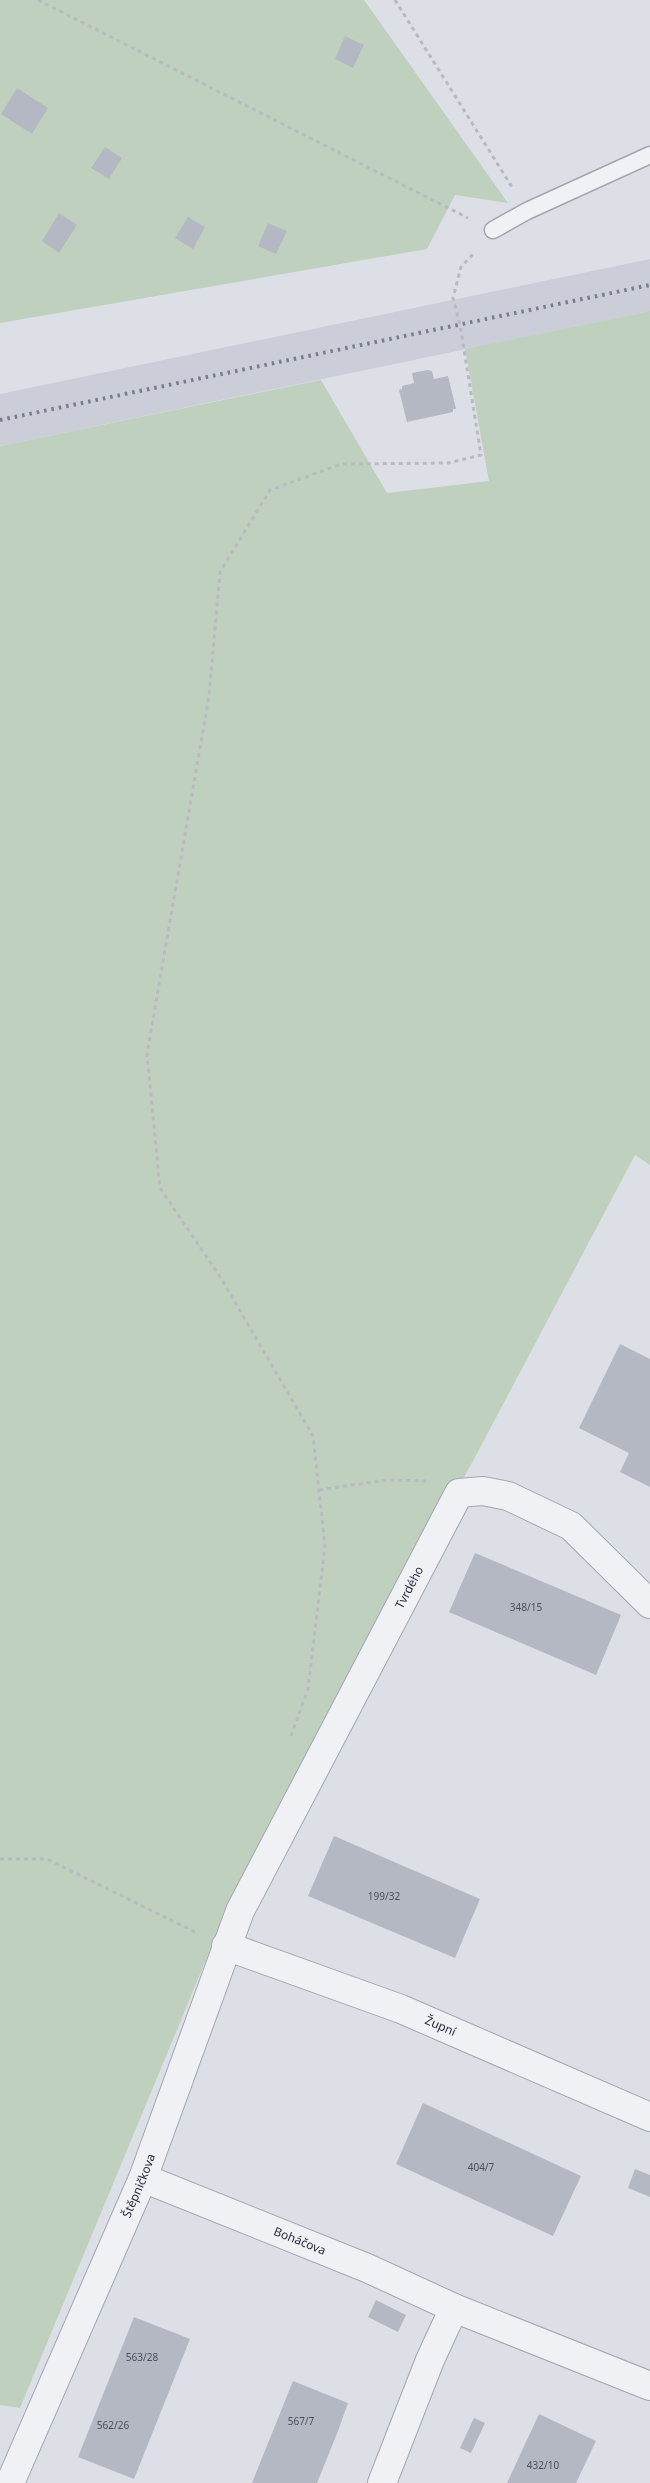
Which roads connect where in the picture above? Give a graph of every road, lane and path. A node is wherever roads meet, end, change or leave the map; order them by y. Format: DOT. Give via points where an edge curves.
graph roads {
  1 [pos="38,0"];
  2 [pos="395,0"];
  3 [pos="650,155"];
  4 [pos="527,211"];
  5 [pos="493,230"];
  6 [pos="432,1482"];
  7 [pos="319,1490"];
  8 [pos="650,1604"];
  9 [pos="288,1745"];
  10 [pos="0,1859"];
  11 [pos="252,1884"];
  12 [pos="226,1946"];
  13 [pos="650,2117"];
  14 [pos="143,2178"];
  15 [pos="454,2308"];
  16 [pos="650,2386"];
  17 [pos="10,2483"];
  18 [pos="382,2483"];
  1 -- 5 [label="path"];
  2 -- 4 [label="path"];
  3 -- 4 [label="lane"];
  4 -- 5 [label="lane"];
  5 -- 7 [label="path" via="461,267 453,298 481,455 448,463 341,464 270,490 220,572 209,696 147,1054 160,1188 221,1278 313,1436"];
  6 -- 7 [label="path" via="387,1480"];
  7 -- 9 [label="path" via="325,1546 308,1689"];
  8 -- 11 [label="street, Tvrdého" via="570,1526 508,1496 483,1491 459,1493"];
  10 -- 12 [label="path" via="47,1859"];
  11 -- 12 [label="street, Štěpničkova"];
  12 -- 13 [label="street, Župní" via="401,2008"];
  12 -- 14 [label="street, Štěpničkova"];
  14 -- 15 [label="street, Boháčova" via="367,2268"];
  14 -- 17 [label="street, Štěpničkova"];
  15 -- 16 [label="street, Boháčova"];
  15 -- 18 [label="street"];
}
